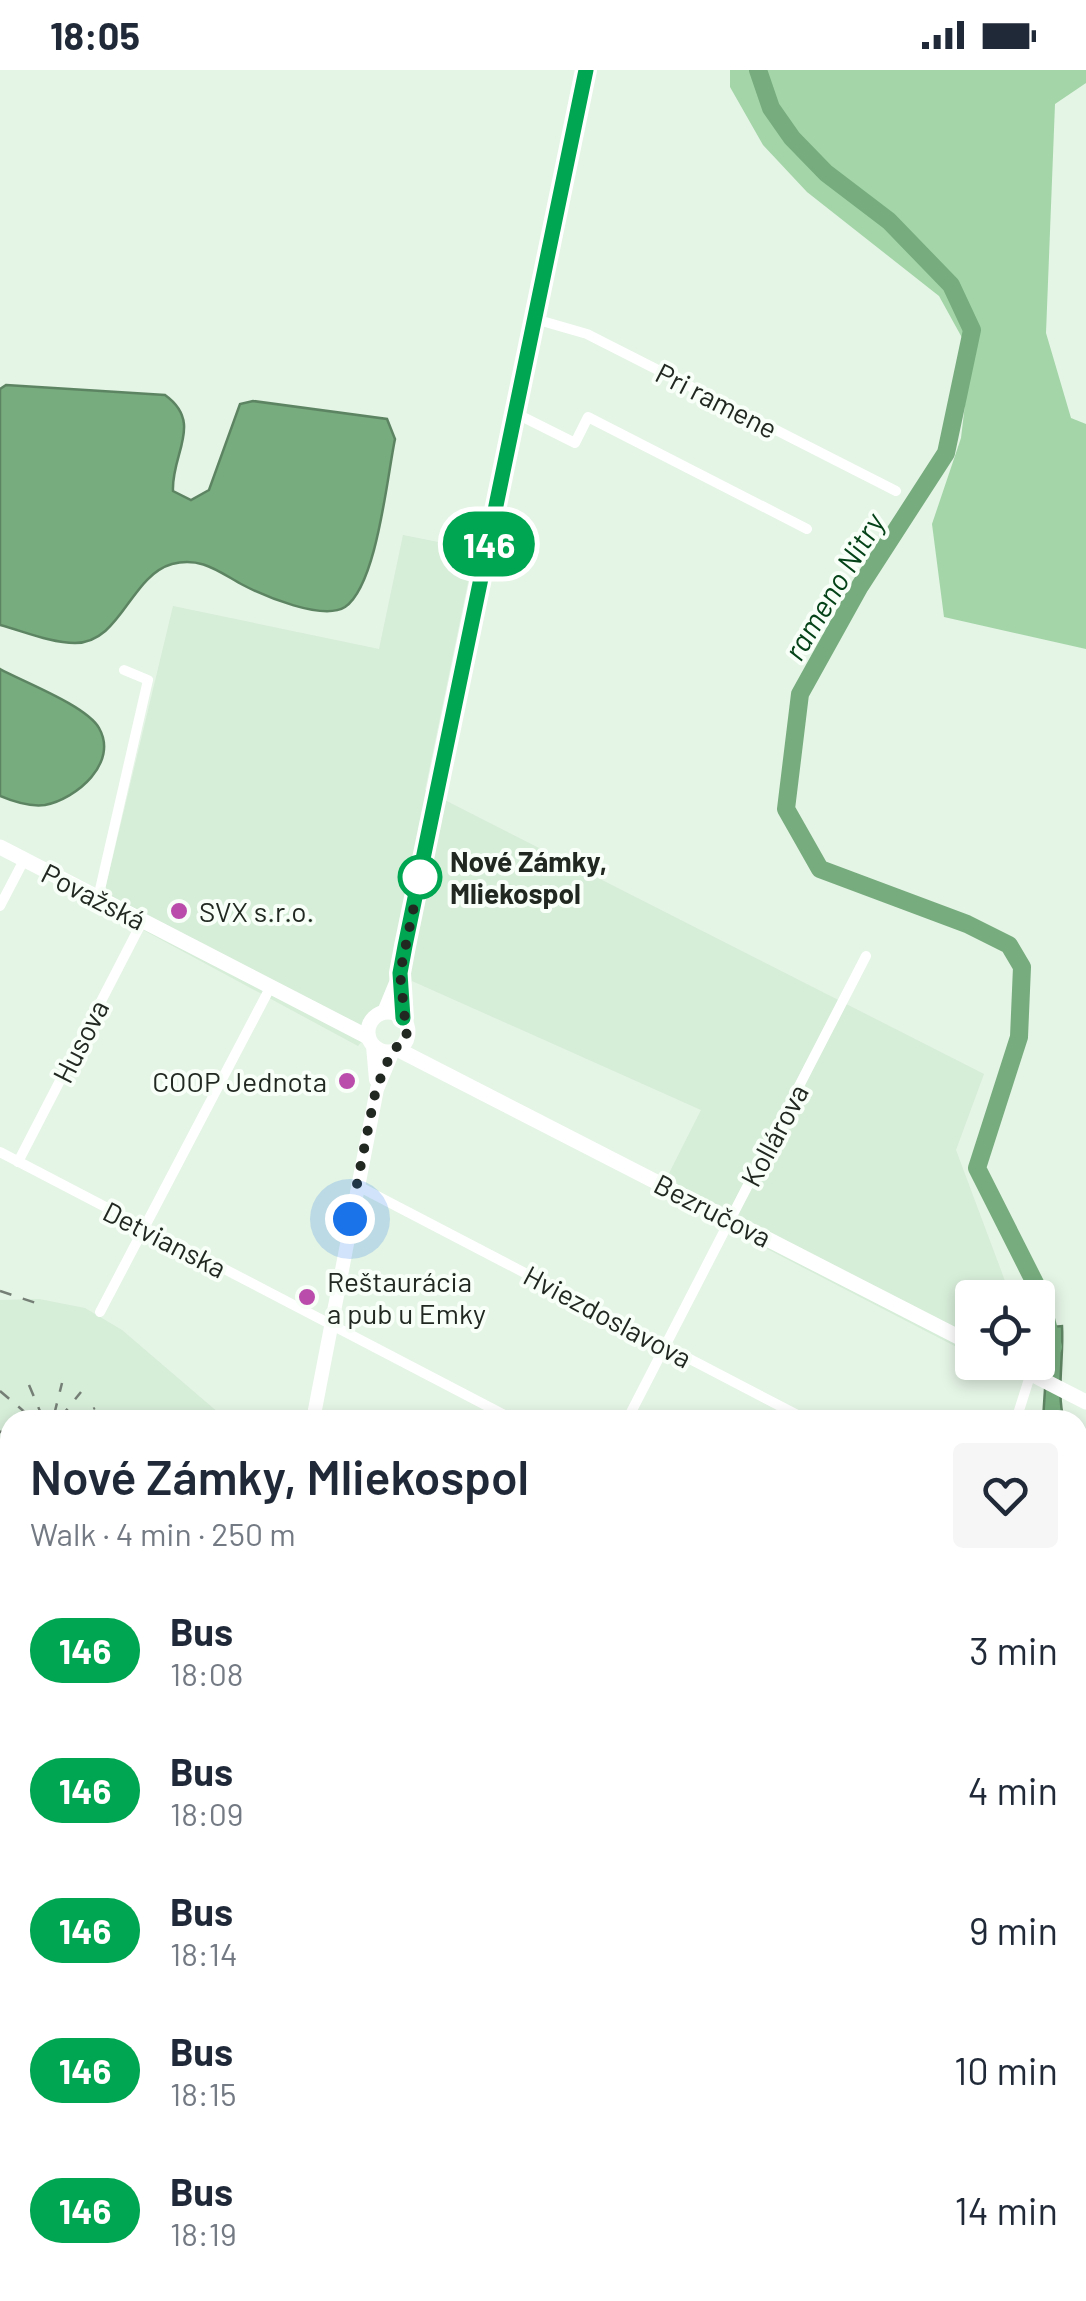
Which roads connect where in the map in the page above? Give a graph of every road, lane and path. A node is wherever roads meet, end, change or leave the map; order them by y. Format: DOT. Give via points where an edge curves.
graph roads {
  1 [pos="586,70"];
  2 [pos="535,318"];
  3 [pos="515,414"];
  4 [pos="896,492"];
  5 [pos="806,530"];
  6 [pos="124,670"];
  7 [pos="0,847"];
  8 [pos="24,860"];
  9 [pos="98,898"];
  10 [pos="0,906"];
  11 [pos="142,920"];
  12 [pos="866,956"];
  13 [pos="400,973"];
  14 [pos="270,986"];
  15 [pos="296,998"];
  16 [pos="379,1014"];
  17 [pos="405,1026"];
  18 [pos="371,1041"];
  19 [pos="395,1050"];
  20 [pos="453,1076"];
  21 [pos="376,1089"];
  22 [pos="0,1152"];
  23 [pos="18,1162"];
  24 [pos="356,1184"];
  25 [pos="731,1218"];
  26 [pos="145,1228"];
  27 [pos="100,1312"];
  28 [pos="330,1324"];
  29 [pos="955,1335"];
  30 [pos="665,1346"];
  31 [pos="1034,1380"];
  32 [pos="1036,1380"];
  33 [pos="1086,1402"];
  34 [pos="315,1410"];
  35 [pos="495,1410"];
  36 [pos="632,1410"];
  37 [pos="788,1410"];
  38 [pos="1020,1410"];
  1 -- 2 [label="street"];
  2 -- 3 [label="street"];
  2 -- 4 [label="street, Pri ramene" via="587,334"];
  3 -- 5 [label="street" via="576,443 588,417"];
  3 -- 13 [label="street"];
  6 -- 9 [label="street" via="148,680"];
  7 -- 8 [label="main road, Považská"];
  8 -- 9 [label="main road, Považská"];
  8 -- 10 [label="street"];
  9 -- 11 [label="main road, Považská"];
  11 -- 14 [label="main road, Považská" via="179,932"];
  11 -- 23 [label="street, Husova"];
  12 -- 25 [label="street, Kollárova"];
  13 -- 16 [label="street"];
  13 -- 17 [label="street"];
  14 -- 15 [label="main road, Považská"];
  14 -- 26 [label="street"];
  15 -- 16 [label="main road, Považská"];
  15 -- 18 [label="main road, Považská"];
  16 -- 17 [label="main road, Bezručova"];
  16 -- 18 [label="main road"];
  17 -- 19 [label="main road"];
  17 -- 20 [label="main road, Bezručova"];
  18 -- 19 [label="main road, Bezručova"];
  18 -- 21 [label="street"];
  19 -- 20 [label="main road, Bezručova"];
  19 -- 21 [label="street"];
  20 -- 25 [label="main road, Bezručova"];
  21 -- 24 [label="street"];
  22 -- 23 [label="street, Detvianska"];
  23 -- 26 [label="street, Detvianska"];
  24 -- 28 [label="street"];
  24 -- 30 [label="street, Hviezdoslavova"];
  25 -- 29 [label="main road, Bezručova"];
  25 -- 30 [label="street, Kollárova"];
  26 -- 27 [label="street"];
  26 -- 28 [label="street, Detvianska"];
  28 -- 34 [label="street"];
  28 -- 35 [label="street, Detvianska"];
  30 -- 36 [label="street, Kollárova"];
  30 -- 37 [label="street, Hviezdoslavova"];
  31 -- 38 [label="street"];
  32 -- 33 [label="main road"];
}
